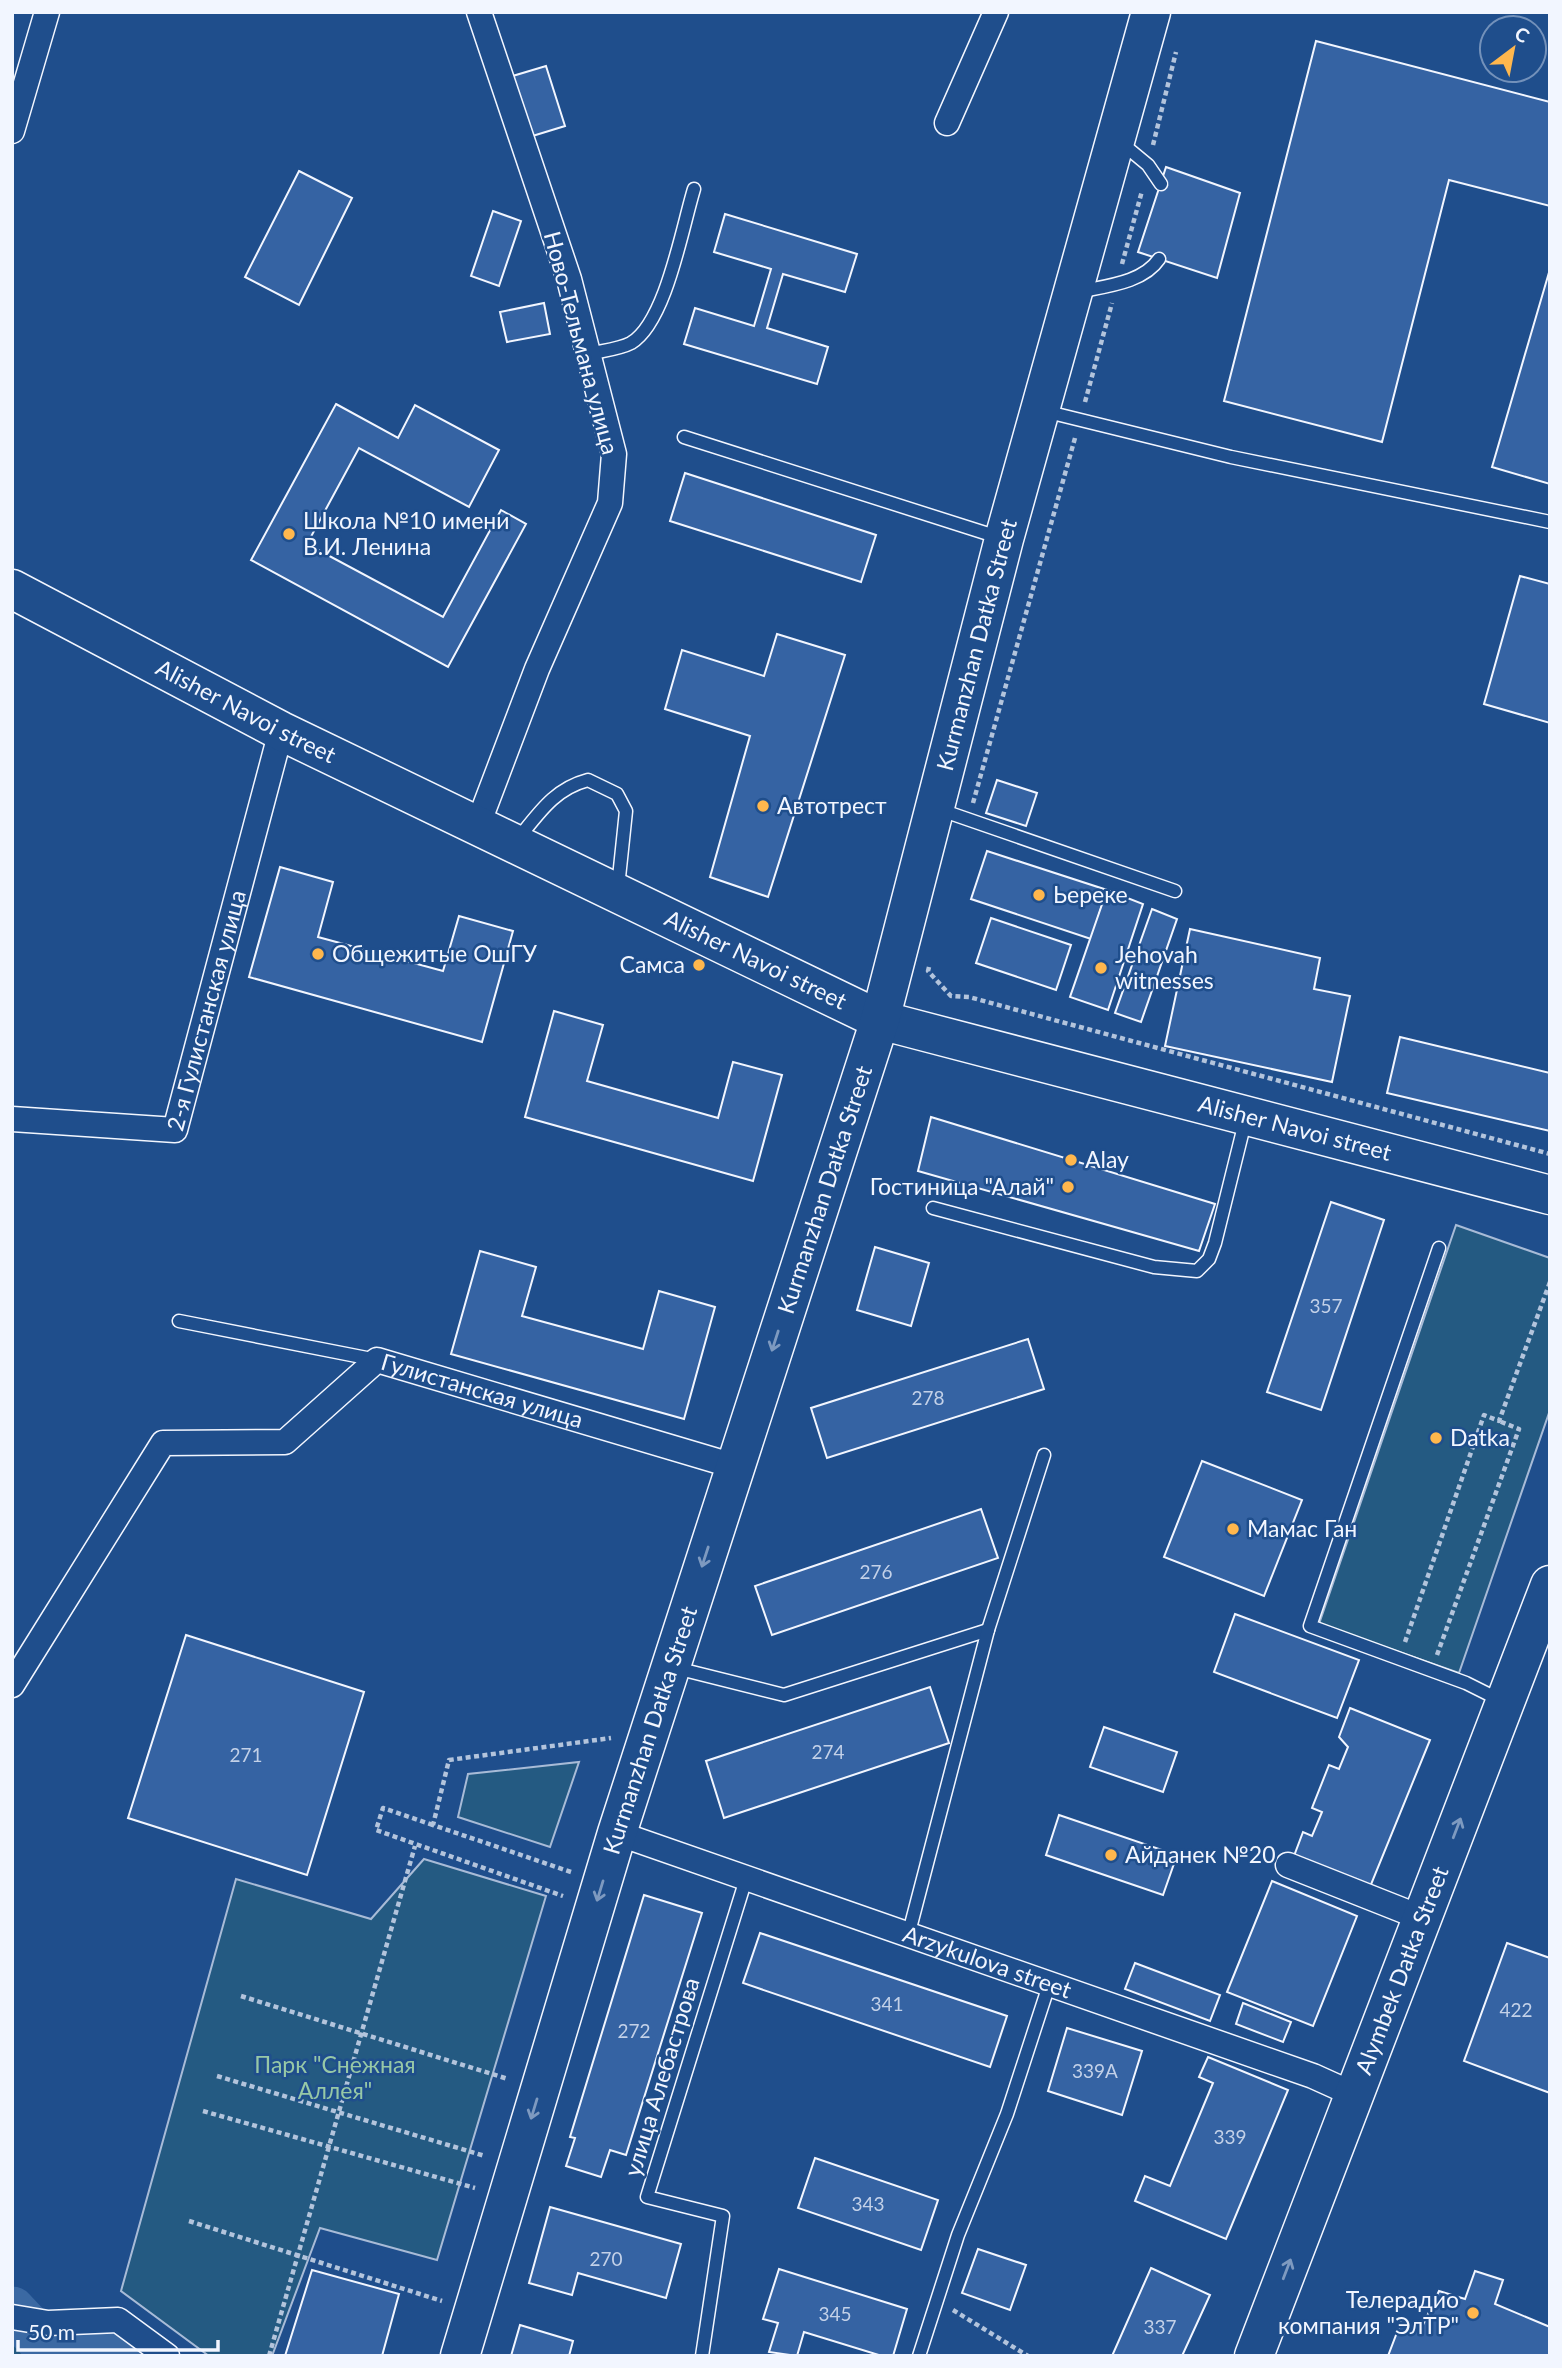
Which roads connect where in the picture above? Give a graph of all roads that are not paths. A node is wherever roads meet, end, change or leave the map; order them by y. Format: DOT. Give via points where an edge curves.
graph roads {
  1 [pos="47,12"];
  2 [pos="479,12"];
  3 [pos="996,12"];
  4 [pos="1151,12"];
  5 [pos="947,123"];
  6 [pos="12,131"];
  7 [pos="1116,138"];
  8 [pos="1161,184"];
  9 [pos="694,189"];
  10 [pos="1159,259"];
  11 [pos="1073,293"];
  12 [pos="589,354"];
  13 [pos="1040,410"];
  14 [pos="684,437"];
  15 [pos="1550,522"];
  16 [pos="1004,539"];
  17 [pos="12,589"];
  18 [pos="281,732"];
  19 [pos="951,814"];
  20 [pos="477,827"];
  21 [pos="513,844"];
  22 [pos="1175,891"];
  23 [pos="617,894"];
  24 [pos="880,1020"];
  25 [pos="1246,1118"];
  26 [pos="12,1119"];
  27 [pos="1550,1195"];
  28 [pos="933,1208"];
  29 [pos="1439,1248"];
  30 [pos="179,1321"];
  31 [pos="377,1360"];
  32 [pos="1044,1455"];
  33 [pos="734,1466"];
  34 [pos="1550,1585"];
  35 [pos="988,1630"];
  36 [pos="670,1666"];
  37 [pos="12,1685"];
  38 [pos="1505,1702"];
  39 [pos="617,1833"];
  40 [pos="1288,1865"];
  41 [pos="746,1879"];
  42 [pos="1422,1918"];
  43 [pos="908,1936"];
  44 [pos="1049,1985"];
  45 [pos="1355,2095"];
  46 [pos="12,2318"];
  47 [pos="167,2356"];
  48 [pos="460,2356"];
  49 [pos="702,2356"];
  50 [pos="919,2356"];
  51 [pos="1254,2356"];
  1 -- 6 [label="street"];
  2 -- 12 [label="street, Ново-Тельмана улица" via="569,279"];
  3 -- 5 [label="street"];
  4 -- 7 [label="main road, Kurmanzhan Datka Street"];
  7 -- 8 [label="lane" via="1149,165"];
  7 -- 11 [label="main road, Kurmanzhan Datka Street"];
  9 -- 12 [label="lane" via="651,323 631,343"];
  10 -- 11 [label="lane" via="1152,270 1117,284"];
  11 -- 13 [label="main road, Kurmanzhan Datka Street"];
  12 -- 20 [label="street, Ново-Тельмана улица" via="614,454 610,503 537,669"];
  13 -- 15 [label="lane" via="1231,457"];
  13 -- 16 [label="main road, Kurmanzhan Datka Street"];
  14 -- 16 [label="lane"];
  16 -- 19 [label="main road, Kurmanzhan Datka Street"];
  17 -- 18 [label="main road, Alisher Navoi street"];
  18 -- 20 [label="main road, Alisher Navoi street"];
  18 -- 26 [label="street, 2-я Гулистанская улица" via="175,1130"];
  19 -- 22 [label="lane"];
  19 -- 24 [label="main road, Kurmanzhan Datka Street"];
  20 -- 21 [label="main road, Alisher Navoi street"];
  21 -- 23 [label="main road, Alisher Navoi street"];
  21 -- 23 [label="lane" via="552,796 568,785 588,780 617,794 626,811"];
  23 -- 24 [label="main road, Alisher Navoi street"];
  24 -- 25 [label="main road, Alisher Navoi street"];
  24 -- 33 [label="main road, Kurmanzhan Datka Street, one-way"];
  25 -- 27 [label="main road, Alisher Navoi street"];
  25 -- 28 [label="lane" via="1215,1243 1209,1259 1197,1270 1154,1267"];
  29 -- 38 [label="lane" via="1310,1626"];
  30 -- 31 [label="lane"];
  31 -- 33 [label="street, Гулистанская улица"];
  31 -- 37 [label="street, Гулистанская улица" via="285,1442 163,1443"];
  32 -- 35 [label="lane"];
  33 -- 36 [label="main road, Kurmanzhan Datka Street, one-way"];
  34 -- 38 [label="main road, Alymbek Datka Street"];
  35 -- 36 [label="lane" via="784,1695"];
  35 -- 43 [label="lane"];
  36 -- 39 [label="main road, Kurmanzhan Datka Street"];
  42 -- 38 [label="main road, Alymbek Datka Street, one-way"];
  39 -- 41 [label="street, Arzykulova street"];
  39 -- 48 [label="main road, Kurmanzhan Datka Street, one-way"];
  40 -- 42 [label="street"];
  41 -- 43 [label="street, Arzykulova street"];
  41 -- 49 [label="lane, улица Алебастрова" via="647,2197 723,2216"];
  42 -- 45 [label="main road, Alymbek Datka Street"];
  43 -- 44 [label="street, Arzykulova street"];
  44 -- 45 [label="street, Arzykulova street" via="1313,2076"];
  44 -- 50 [label="lane"];
  51 -- 45 [label="main road, Alymbek Datka Street, one-way"];
  46 -- 47 [label="street" via="48,2323 118,2320"];
}
